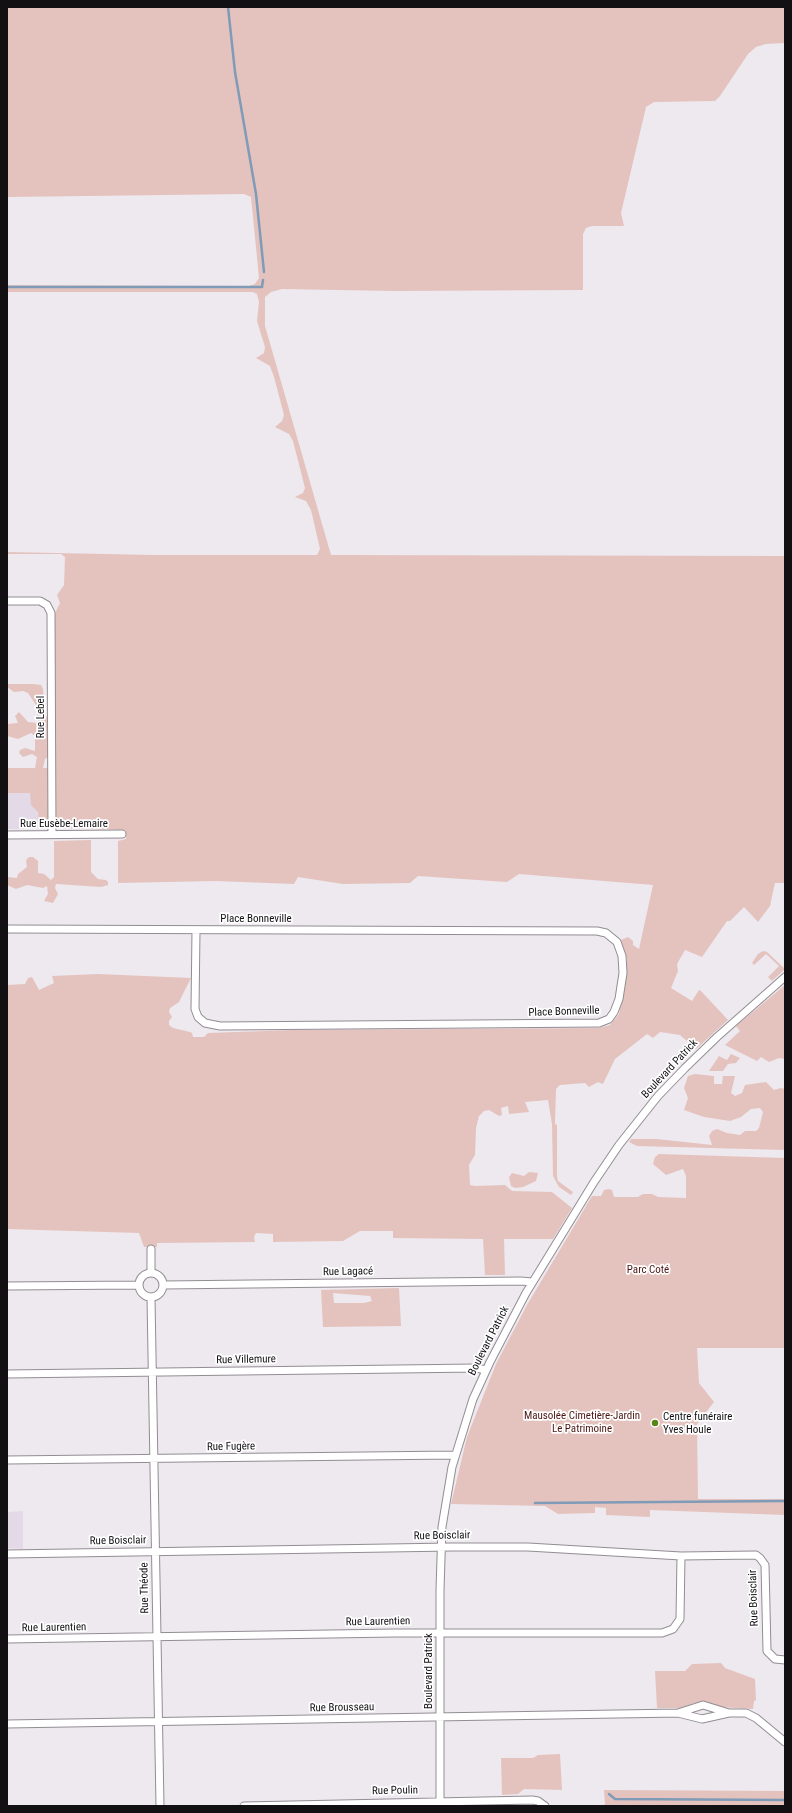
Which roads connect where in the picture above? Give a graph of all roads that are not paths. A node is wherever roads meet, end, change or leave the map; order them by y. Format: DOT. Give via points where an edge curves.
graph roads {
  1 [pos="7,601"];
  2 [pos="52,834"];
  3 [pos="122,834"];
  4 [pos="7,835"];
  5 [pos="7,929"];
  6 [pos="196,931"];
  7 [pos="785,977"];
  8 [pos="150,1249"];
  9 [pos="151,1273"];
  10 [pos="532,1282"];
  11 [pos="139,1285"];
  12 [pos="163,1285"];
  13 [pos="7,1286"];
  14 [pos="151,1298"];
  15 [pos="486,1370"];
  16 [pos="153,1373"];
  17 [pos="7,1374"];
  18 [pos="455,1455"];
  19 [pos="155,1459"];
  20 [pos="7,1460"];
  21 [pos="441,1547"];
  22 [pos="156,1551"];
  23 [pos="7,1554"];
  24 [pos="681,1556"];
  25 [pos="440,1632"];
  26 [pos="157,1637"];
  27 [pos="7,1639"];
  28 [pos="785,1660"];
  29 [pos="678,1713"];
  30 [pos="729,1713"];
  31 [pos="440,1718"];
  32 [pos="159,1721"];
  33 [pos="7,1724"];
  34 [pos="785,1742"];
  35 [pos="354,1804"];
  36 [pos="440,1804"];
  37 [pos="160,1806"];
  38 [pos="244,1806"];
  39 [pos="545,1806"];
  1 -- 2 [label="street, Rue Lebel" via="43,602 49,608 51,618"];
  2 -- 3 [label="street, Rue Eusèbe-Lemaire"];
  2 -- 4 [label="street, Rue Eusèbe-Lemaire"];
  5 -- 6 [label="street, Place Bonneville"];
  6 -- 6 [label="street, Place Bonneville" via="195,1009 198,1017 205,1023 220,1026 599,1023 609,1019 618,1003 622,956 617,942 610,935 597,931"];
  7 -- 10 [label="street, Boulevard Patrick" via="697,1056 646,1110 603,1169"];
  8 -- 9 [label="street"];
  9 -- 11 [label="street" via="143,1276"];
  9 -- 12 [label="street" via="161,1278"];
  10 -- 12 [label="street, Rue Lagacé"];
  10 -- 15 [label="street, Boulevard Patrick"];
  11 -- 13 [label="street"];
  11 -- 14 [label="street" via="144,1295"];
  12 -- 14 [label="street" via="161,1292"];
  14 -- 16 [label="street, Rue Théode"];
  15 -- 16 [label="street, Rue Villemure" via="476,1368"];
  15 -- 18 [label="street, Boulevard Patrick"];
  16 -- 17 [label="street, Rue Villemure"];
  16 -- 19 [label="street, Rue Théode"];
  18 -- 19 [label="street, Rue Fugère"];
  18 -- 21 [label="street, Boulevard Patrick" via="444,1508"];
  19 -- 20 [label="street, Rue Fugère"];
  19 -- 22 [label="street, Rue Théode"];
  21 -- 22 [label="street, Rue Boisclair"];
  21 -- 24 [label="street, Rue Boisclair" via="528,1547"];
  21 -- 25 [label="street, Boulevard Patrick"];
  22 -- 23 [label="street, Rue Boisclair"];
  22 -- 26 [label="street, Rue Théode"];
  24 -- 25 [label="street, Rue Laurentien" via="681,1614 676,1627 668,1631"];
  24 -- 28 [label="street, Rue Boisclair" via="749,1554 760,1558 765,1565 767,1651 775,1660"];
  25 -- 26 [label="street, Rue Laurentien"];
  25 -- 31 [label="street, Boulevard Patrick"];
  26 -- 27 [label="street, Rue Laurentien"];
  26 -- 32 [label="street, Rue Théode"];
  29 -- 30 [label="street, Rue Brousseau" via="702,1719"];
  29 -- 30 [label="street, Rue Brousseau" via="703,1705"];
  29 -- 31 [label="street, Rue Brousseau"];
  30 -- 34 [label="street, Rue Brousseau" via="752,1716"];
  31 -- 32 [label="street, Rue Brousseau"];
  31 -- 36 [label="street, Boulevard Patrick"];
  32 -- 33 [label="street, Rue Brousseau"];
  32 -- 37 [label="street, Rue Théode"];
  35 -- 36 [label="street, Rue Poulin"];
  35 -- 38 [label="street, Rue Poulin"];
  36 -- 39 [label="street, Rue Poulin" via="532,1800"];
}
